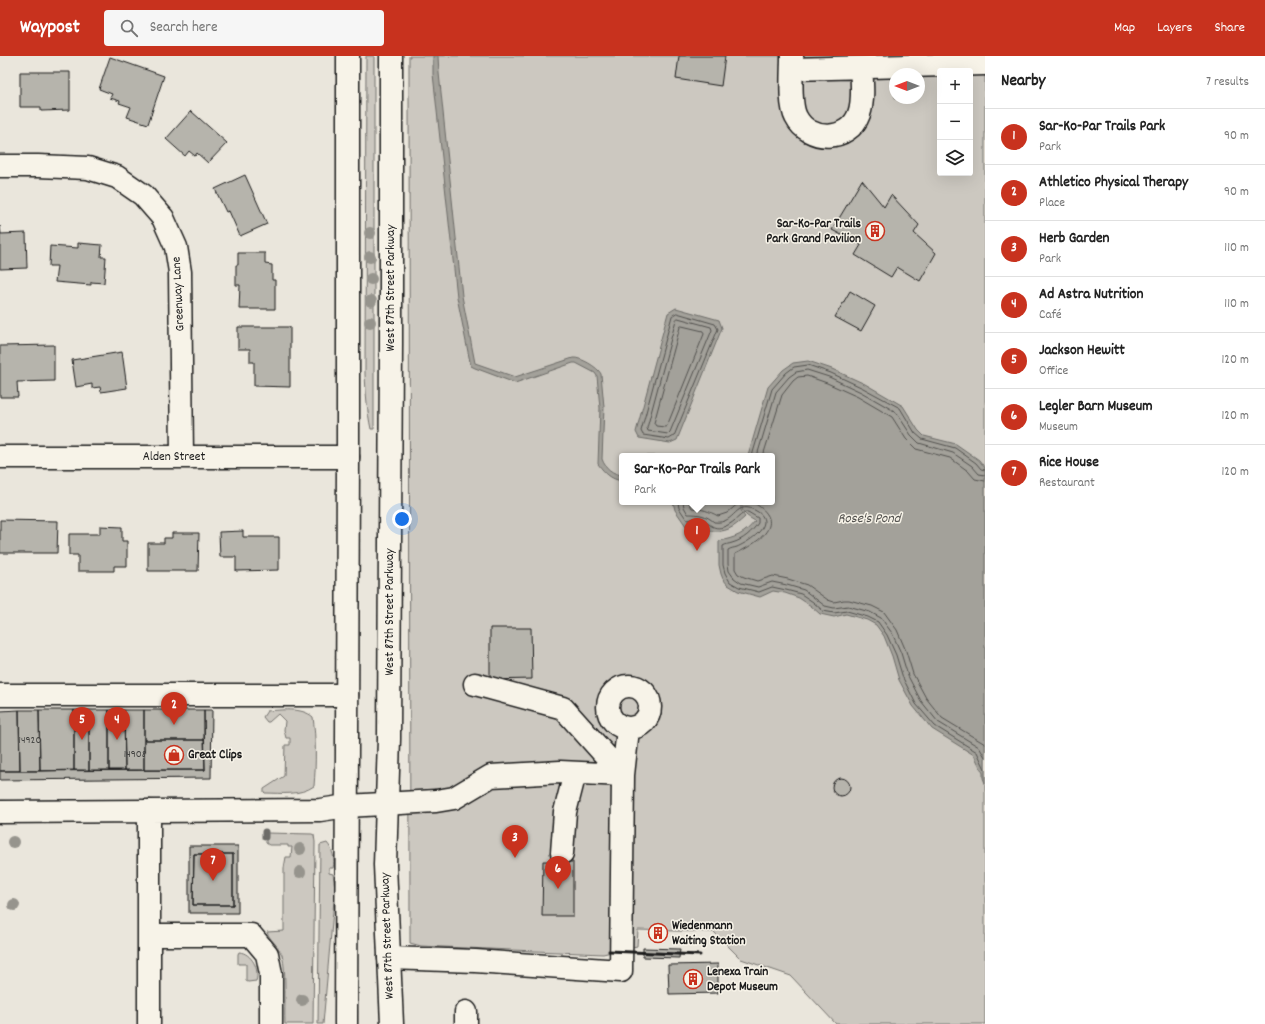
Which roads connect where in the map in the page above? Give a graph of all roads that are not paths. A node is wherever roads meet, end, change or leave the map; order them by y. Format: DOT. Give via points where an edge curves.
graph roads {
  1 [pos="348,56"];
  2 [pos="390,56"];
  3 [pos="792,62"];
  4 [pos="985,64"];
  5 [pos="861,68"];
  6 [pos="0,166"];
  7 [pos="0,456"];
  8 [pos="182,457"];
  9 [pos="348,457"];
  10 [pos="475,684"];
  11 [pos="0,695"];
  12 [pos="347,695"];
  13 [pos="628,729"];
  14 [pos="575,773"];
  15 [pos="623,775"];
  16 [pos="386,803"];
  17 [pos="347,806"];
  18 [pos="149,811"];
  19 [pos="0,812"];
  20 [pos="562,853"];
  21 [pos="149,934"];
  22 [pos="389,958"];
  23 [pos="149,1024"];
  24 [pos="271,1024"];
  25 [pos="346,1024"];
  26 [pos="392,1024"];
  1 -- 9 [label="main road"];
  2 -- 16 [label="main road, West 87th Street Parkway" via="389,739"];
  3 -- 5 [label="main road"];
  3 -- 5 [label="main road" via="792,107 795,117 808,131 828,136 846,130 859,115"];
  4 -- 5 [label="main road"];
  6 -- 8 [label="main road, Greenway Lane" via="96,170 117,178 143,194 163,218 176,247 180,272"];
  7 -- 8 [label="main road, Alden Street"];
  8 -- 9 [label="main road, Alden Street"];
  9 -- 12 [label="main road"];
  10 -- 15 [label="main road" via="563,708"];
  11 -- 12 [label="main road"];
  12 -- 17 [label="main road"];
  13 -- 15 [label="main road"];
  14 -- 15 [label="main road"];
  14 -- 16 [label="main road" via="491,776 454,798"];
  14 -- 20 [label="main road" via="565,812"];
  15 -- 22 [label="main road" via="621,971"];
  16 -- 17 [label="main road"];
  16 -- 22 [label="main road, West 87th Street Parkway" via="385,865"];
  17 -- 18 [label="main road" via="320,810"];
  17 -- 25 [label="main road"];
  18 -- 19 [label="main road"];
  18 -- 21 [label="main road"];
  21 -- 23 [label="main road"];
  21 -- 24 [label="main road" via="251,935 267,954 270,967"];
  22 -- 26 [label="main road, West 87th Street Parkway"];
}
